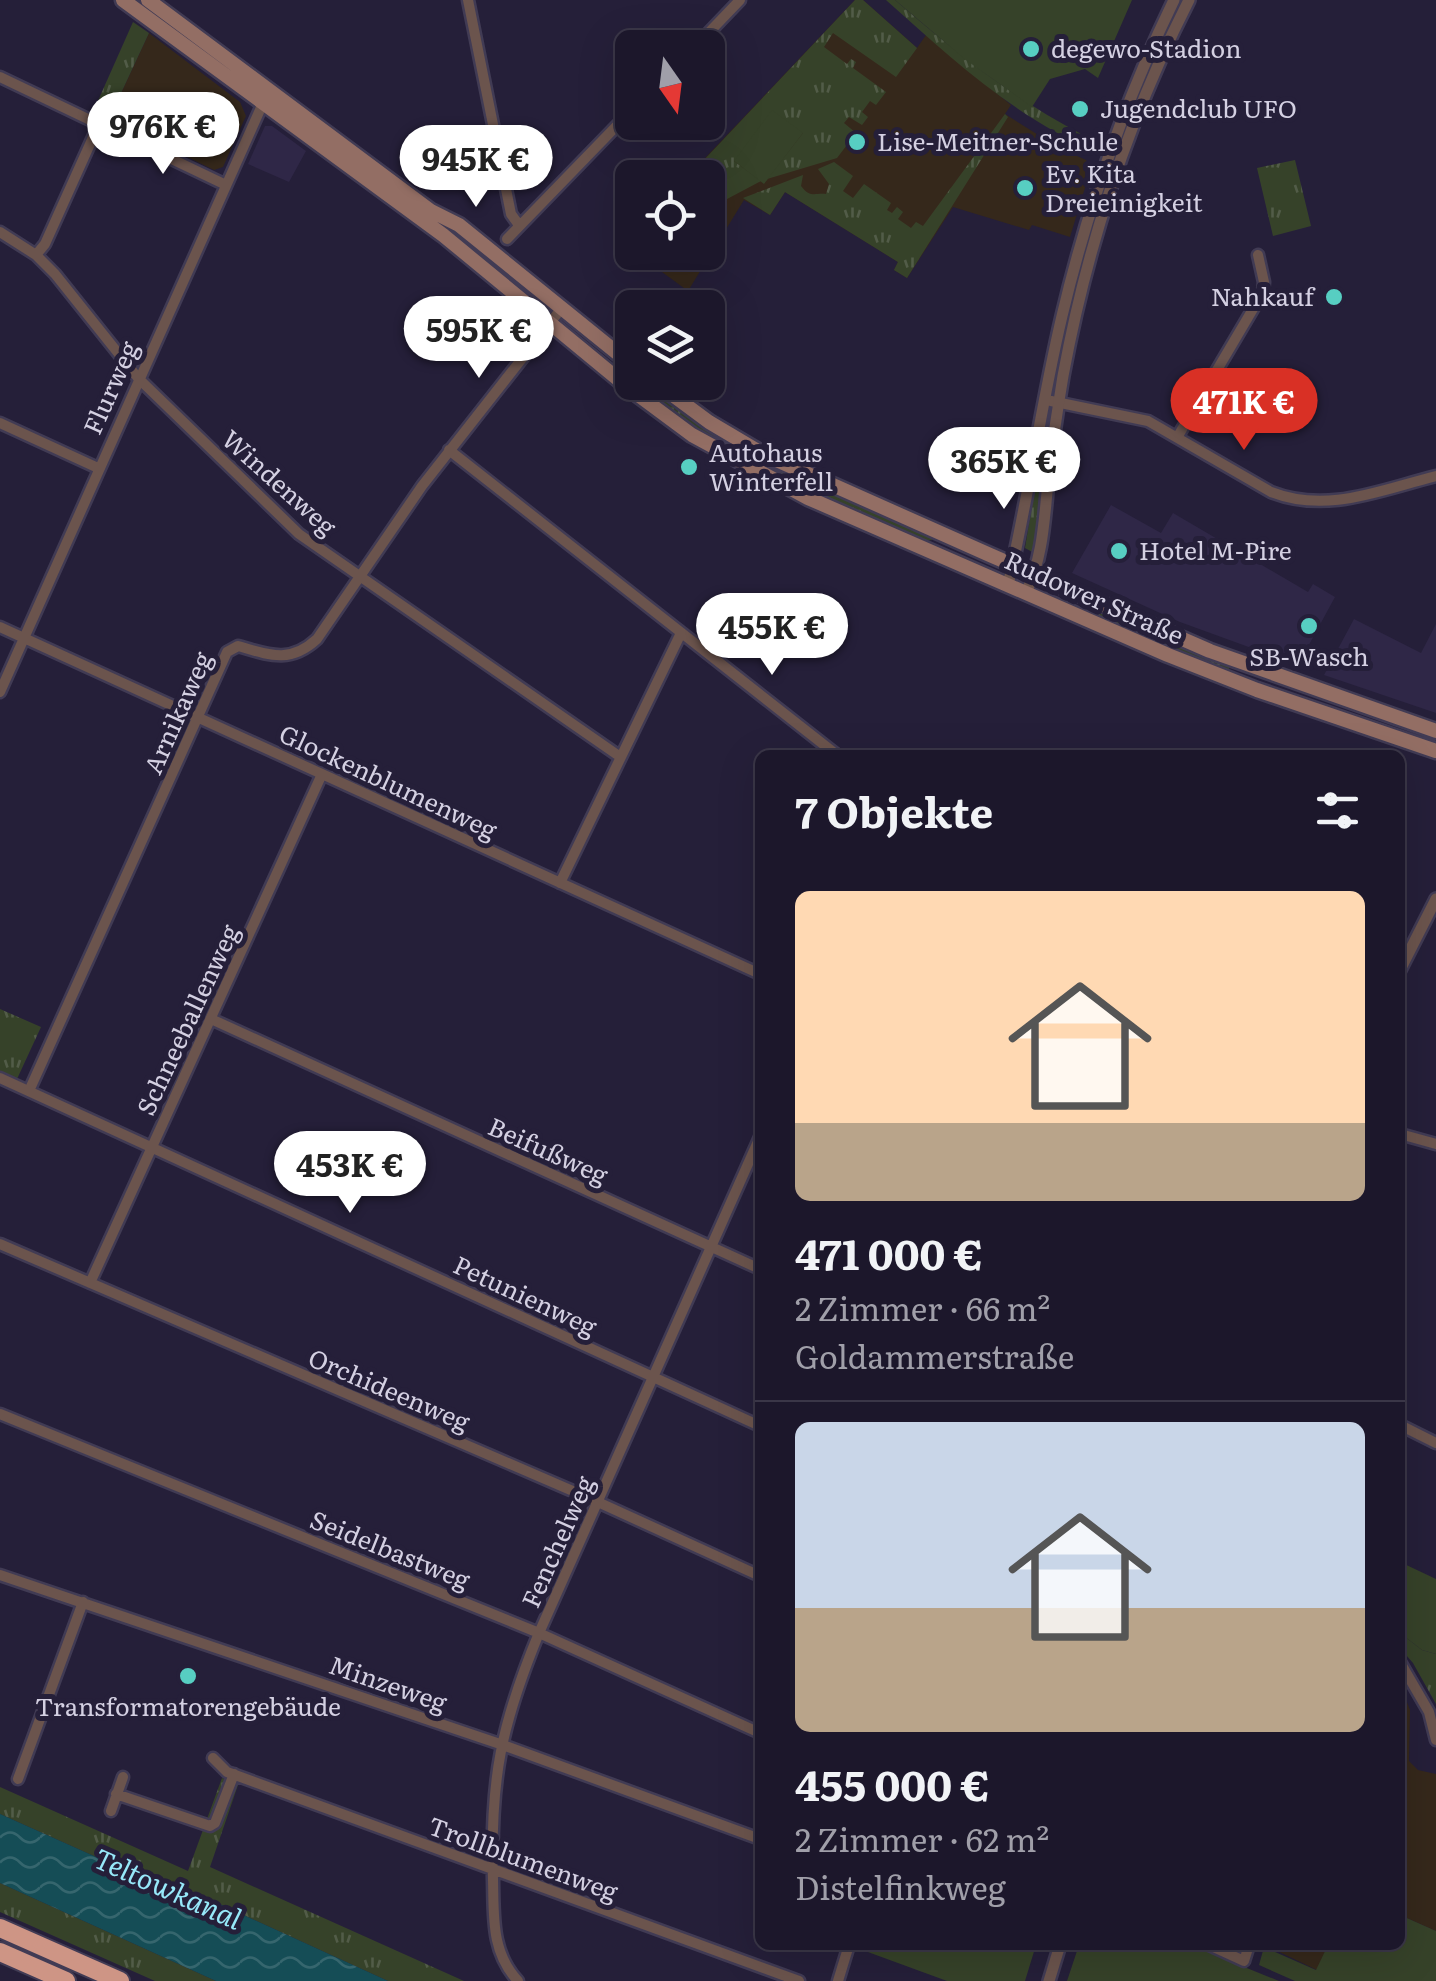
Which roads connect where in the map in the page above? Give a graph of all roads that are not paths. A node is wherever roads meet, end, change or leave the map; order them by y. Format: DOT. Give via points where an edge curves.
graph roads {
  1 [pos="123,0"];
  2 [pos="148,0"];
  3 [pos="468,0"];
  4 [pos="740,0"];
  5 [pos="1174,0"];
  6 [pos="1189,0"];
  7 [pos="711,30"];
  8 [pos="0,77"];
  9 [pos="268,98"];
  10 [pos="1135,104"];
  11 [pos="100,124"];
  12 [pos="615,127"];
  13 [pos="1113,162"];
  14 [pos="226,185"];
  15 [pos="519,225"];
  16 [pos="0,232"];
  17 [pos="507,239"];
  18 [pos="495,252"];
  19 [pos="36,254"];
  20 [pos="1258,255"];
  21 [pos="482,267"];
  22 [pos="561,308"];
  23 [pos="549,324"];
  24 [pos="615,352"];
  25 [pos="138,378"];
  26 [pos="679,400"];
  27 [pos="1045,400"];
  28 [pos="1059,402"];
  29 [pos="0,423"];
  30 [pos="1178,436"];
  31 [pos="449,450"];
  32 [pos="763,454"];
  33 [pos="98,468"];
  34 [pos="753,470"];
  35 [pos="1436,476"];
  36 [pos="942,534"];
  37 [pos="934,552"];
  38 [pos="1013,565"];
  39 [pos="1034,575"];
  40 [pos="360,576"];
  41 [pos="1008,584"];
  42 [pos="1026,593"];
  43 [pos="1084,597"];
  44 [pos="1076,616"];
  45 [pos="0,627"];
  46 [pos="681,633"];
  47 [pos="23,638"];
  48 [pos="1257,669"];
  49 [pos="1250,688"];
  50 [pos="0,692"];
  51 [pos="199,718"];
  52 [pos="1436,731"];
  53 [pos="831,750"];
  54 [pos="1436,750"];
  55 [pos="619,756"];
  56 [pos="322,774"];
  57 [pos="560,883"];
  58 [pos="1436,899"];
  59 [pos="1405,960"];
  60 [pos="755,972"];
  61 [pos="211,1019"];
  62 [pos="0,1078"];
  63 [pos="30,1092"];
  64 [pos="1405,1135"];
  65 [pos="1436,1144"];
  66 [pos="152,1147"];
  67 [pos="755,1148"];
  68 [pos="0,1244"];
  69 [pos="711,1247"];
  70 [pos="755,1267"];
  71 [pos="90,1283"];
  72 [pos="653,1378"];
  73 [pos="0,1414"];
  74 [pos="755,1424"];
  75 [pos="1405,1428"];
  76 [pos="1436,1444"];
  77 [pos="598,1502"];
  78 [pos="755,1574"];
  79 [pos="0,1575"];
  80 [pos="83,1602"];
  81 [pos="539,1632"];
  82 [pos="1405,1669"];
  83 [pos="755,1731"];
  84 [pos="1436,1740"];
  85 [pos="500,1744"];
  86 [pos="213,1758"];
  87 [pos="234,1774"];
  88 [pos="123,1777"];
  89 [pos="18,1778"];
  90 [pos="116,1794"];
  91 [pos="111,1810"];
  92 [pos="755,1837"];
  93 [pos="492,1869"];
  94 [pos="0,1928"];
  95 [pos="848,1950"];
  96 [pos="1059,1950"];
  97 [pos="1220,1950"];
  98 [pos="1247,1950"];
  99 [pos="0,1952"];
  100 [pos="66,1981"];
  101 [pos="120,1981"];
  102 [pos="518,1981"];
  103 [pos="798,1981"];
  104 [pos="838,1981"];
  105 [pos="1050,1981"];
  1 -- 9 [label="main road"];
  2 -- 9 [label="main road"];
  3 -- 15 [label="street" via="511,214"];
  4 -- 7 [label="street"];
  5 -- 10 [label="street"];
  6 -- 10 [label="street"];
  8 -- 11 [label="street"];
  9 -- 14 [label="street, Flurweg"];
  9 -- 18 [label="main road"];
  9 -- 21 [label="main road, Rudower Straße"];
  10 -- 13 [label="street"];
  11 -- 14 [label="street"];
  11 -- 19 [label="street"];
  12 -- 15 [label="street"];
  13 -- 27 [label="street" via="1076,261"];
  13 -- 28 [label="street"];
  14 -- 25 [label="street, Flurweg"];
  15 -- 17 [label="street"];
  16 -- 19 [label="street, Windenweg"];
  18 -- 21 [label="street"];
  18 -- 22 [label="main road"];
  19 -- 25 [label="street, Windenweg"];
  20 -- 30 [label="street" via="1263,292"];
  21 -- 23 [label="main road, Rudower Straße"];
  22 -- 23 [label="street, Arnikaweg"];
  22 -- 24 [label="main road"];
  23 -- 31 [label="street, Arnikaweg"];
  23 -- 34 [label="main road, Rudower Straße" via="662,414"];
  25 -- 33 [label="street, Flurweg"];
  25 -- 40 [label="street, Windenweg" via="299,534"];
  26 -- 32 [label="main road, Rudower Straße"];
  27 -- 28 [label="street"];
  27 -- 38 [label="street"];
  28 -- 30 [label="street" via="1134,416"];
  28 -- 39 [label="street"];
  29 -- 33 [label="street"];
  30 -- 35 [label="street" via="1271,492 1303,502 1334,502"];
  31 -- 40 [label="street, Arnikaweg"];
  31 -- 46 [label="street"];
  32 -- 34 [label="main road"];
  32 -- 36 [label="main road, Rudower Straße"];
  33 -- 47 [label="street, Flurweg"];
  34 -- 37 [label="main road, Rudower Straße"];
  36 -- 37 [label="main road"];
  36 -- 38 [label="main road, Rudower Straße"];
  37 -- 41 [label="main road, Rudower Straße"];
  38 -- 39 [label="main road, Rudower Straße"];
  38 -- 41 [label="street"];
  39 -- 42 [label="street"];
  39 -- 43 [label="main road, Rudower Straße"];
  40 -- 51 [label="street, Arnikaweg" via="304,650 273,657 230,648"];
  40 -- 55 [label="street, Windenweg"];
  41 -- 42 [label="main road, Rudower Straße"];
  42 -- 44 [label="main road, Rudower Straße"];
  43 -- 44 [label="main road"];
  43 -- 48 [label="main road, Rudower Straße"];
  44 -- 49 [label="main road, Rudower Straße"];
  45 -- 47 [label="street, Glockenblumenweg"];
  46 -- 53 [label="street"];
  46 -- 55 [label="street"];
  47 -- 50 [label="street, Flurweg"];
  47 -- 51 [label="street, Glockenblumenweg"];
  48 -- 49 [label="main road"];
  48 -- 52 [label="main road, Rudower Straße"];
  49 -- 54 [label="main road, Rudower Straße"];
  51 -- 56 [label="street, Glockenblumenweg"];
  51 -- 63 [label="street, Arnikaweg"];
  55 -- 57 [label="street"];
  56 -- 57 [label="street, Glockenblumenweg"];
  56 -- 61 [label="street, Schneeballenweg"];
  57 -- 60 [label="street, Glockenblumenweg"];
  58 -- 59 [label="street"];
  61 -- 66 [label="street, Schneeballenweg"];
  61 -- 69 [label="street, Beifußweg"];
  62 -- 63 [label="street, Petunienweg"];
  63 -- 66 [label="street, Petunienweg"];
  64 -- 65 [label="street"];
  66 -- 71 [label="street, Schneeballenweg"];
  66 -- 72 [label="street, Petunienweg"];
  67 -- 69 [label="street, Fenchelweg"];
  68 -- 71 [label="street, Orchideenweg"];
  69 -- 70 [label="street, Beifußweg"];
  69 -- 72 [label="street, Fenchelweg"];
  71 -- 77 [label="street, Orchideenweg"];
  72 -- 74 [label="street, Petunienweg"];
  72 -- 77 [label="street, Fenchelweg"];
  73 -- 81 [label="street, Seidelbastweg"];
  75 -- 76 [label="street"];
  77 -- 78 [label="street, Orchideenweg"];
  77 -- 81 [label="street, Fenchelweg"];
  79 -- 80 [label="street, Minzeweg"];
  80 -- 85 [label="street, Minzeweg"];
  80 -- 89 [label="street"];
  81 -- 83 [label="street, Seidelbastweg"];
  81 -- 85 [label="street, Fenchelweg"];
  82 -- 84 [label="street"];
  85 -- 92 [label="street, Minzeweg"];
  85 -- 93 [label="street, Fenchelweg"];
  86 -- 87 [label="street, Trollblumenweg"];
  87 -- 90 [label="street" via="210,1826"];
  87 -- 93 [label="street, Trollblumenweg"];
  88 -- 90 [label="street"];
  90 -- 91 [label="street"];
  93 -- 102 [label="street, Fenchelweg" via="495,1938"];
  93 -- 103 [label="street, Trollblumenweg"];
  94 -- 101 [label="highway"];
  95 -- 104 [label="street"];
  96 -- 105 [label="street"];
  97 -- 98 [label="street" via="1244,1961"];
  99 -- 100 [label="highway"];
}
